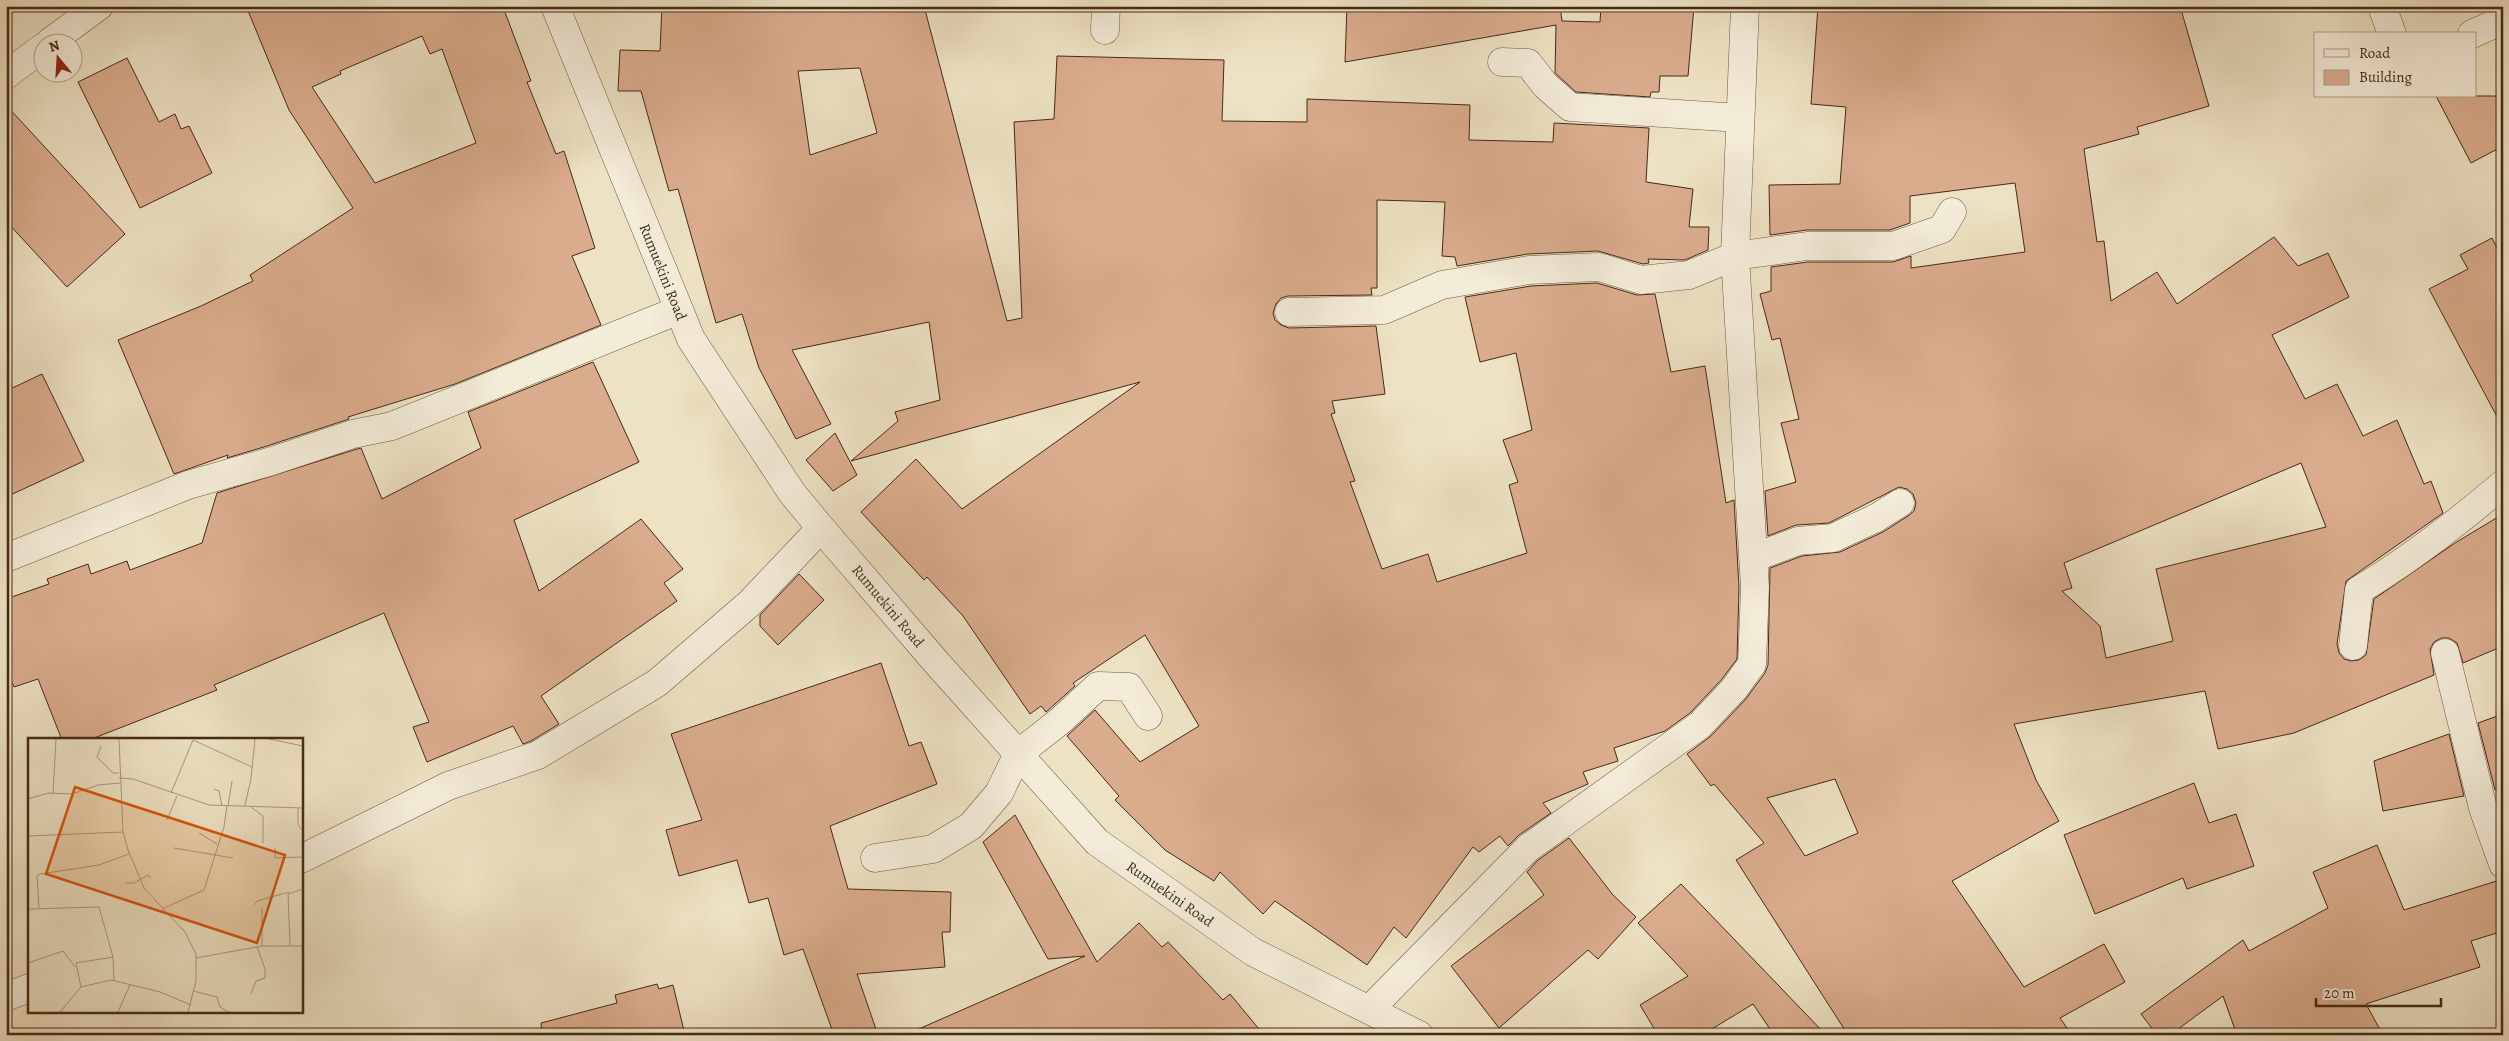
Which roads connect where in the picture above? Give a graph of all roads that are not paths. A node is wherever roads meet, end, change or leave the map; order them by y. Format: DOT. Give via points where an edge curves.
graph roads {
  1 [pos="99,6"];
  2 [pos="555,6"];
  3 [pos="1745,6"];
  4 [pos="2382,6"];
  5 [pos="2503,20"];
  6 [pos="64,32"];
  7 [pos="2391,32"];
  8 [pos="2476,32"];
  9 [pos="32,56"];
  10 [pos="1502,62"];
  11 [pos="6,75"];
  12 [pos="1740,118"];
  13 [pos="1952,212"];
  14 [pos="1735,256"];
  15 [pos="678,310"];
  16 [pos="1289,312"];
  17 [pos="2503,484"];
  18 [pos="1900,503"];
  19 [pos="822,528"];
  20 [pos="6,558"];
  21 [pos="1753,558"];
  22 [pos="2353,646"];
  23 [pos="2445,653"];
  24 [pos="1148,716"];
  25 [pos="1018,754"];
  26 [pos="875,858"];
  27 [pos="302,859"];
  28 [pos="2503,864"];
  29 [pos="28,988"];
  30 [pos="6,997"];
  31 [pos="1369,1010"];
  32 [pos="1419,1035"];
  1 -- 6 [label="street"];
  2 -- 15 [label="street, Rumuekini Road"];
  3 -- 12 [label="street"];
  4 -- 7 [label="street"];
  5 -- 8 [label="street"];
  9 -- 11 [label="street"];
  10 -- 12 [label="street" via="1528,62 1545,85 1570,107"];
  12 -- 14 [label="street"];
  13 -- 14 [label="street" via="1942,229 1894,246 1807,246"];
  14 -- 16 [label="street" via="1689,275 1641,280 1599,267 1530,270 1442,285 1384,310"];
  14 -- 21 [label="street"];
  15 -- 19 [label="street, Rumuekini Road" via="691,339 792,493"];
  15 -- 20 [label="street" via="392,426 353,434 188,485"];
  17 -- 22 [label="street" via="2453,527 2359,590"];
  18 -- 21 [label="street" via="1833,538 1798,541"];
  19 -- 25 [label="street, Rumuekini Road"];
  19 -- 27 [label="street" via="750,603 657,683 538,755 448,786"];
  21 -- 31 [label="street" via="1752,664 1734,688 1700,725 1528,848"];
  23 -- 28 [label="street" via="2483,808"];
  24 -- 25 [label="street" via="1129,687 1098,686"];
  25 -- 26 [label="street" via="999,793 971,826 932,850"];
  25 -- 31 [label="street, Rumuekini Road" via="1097,842 1253,952"];
  29 -- 30 [label="street"];
  31 -- 32 [label="street, Rumuekini Road"];
}
